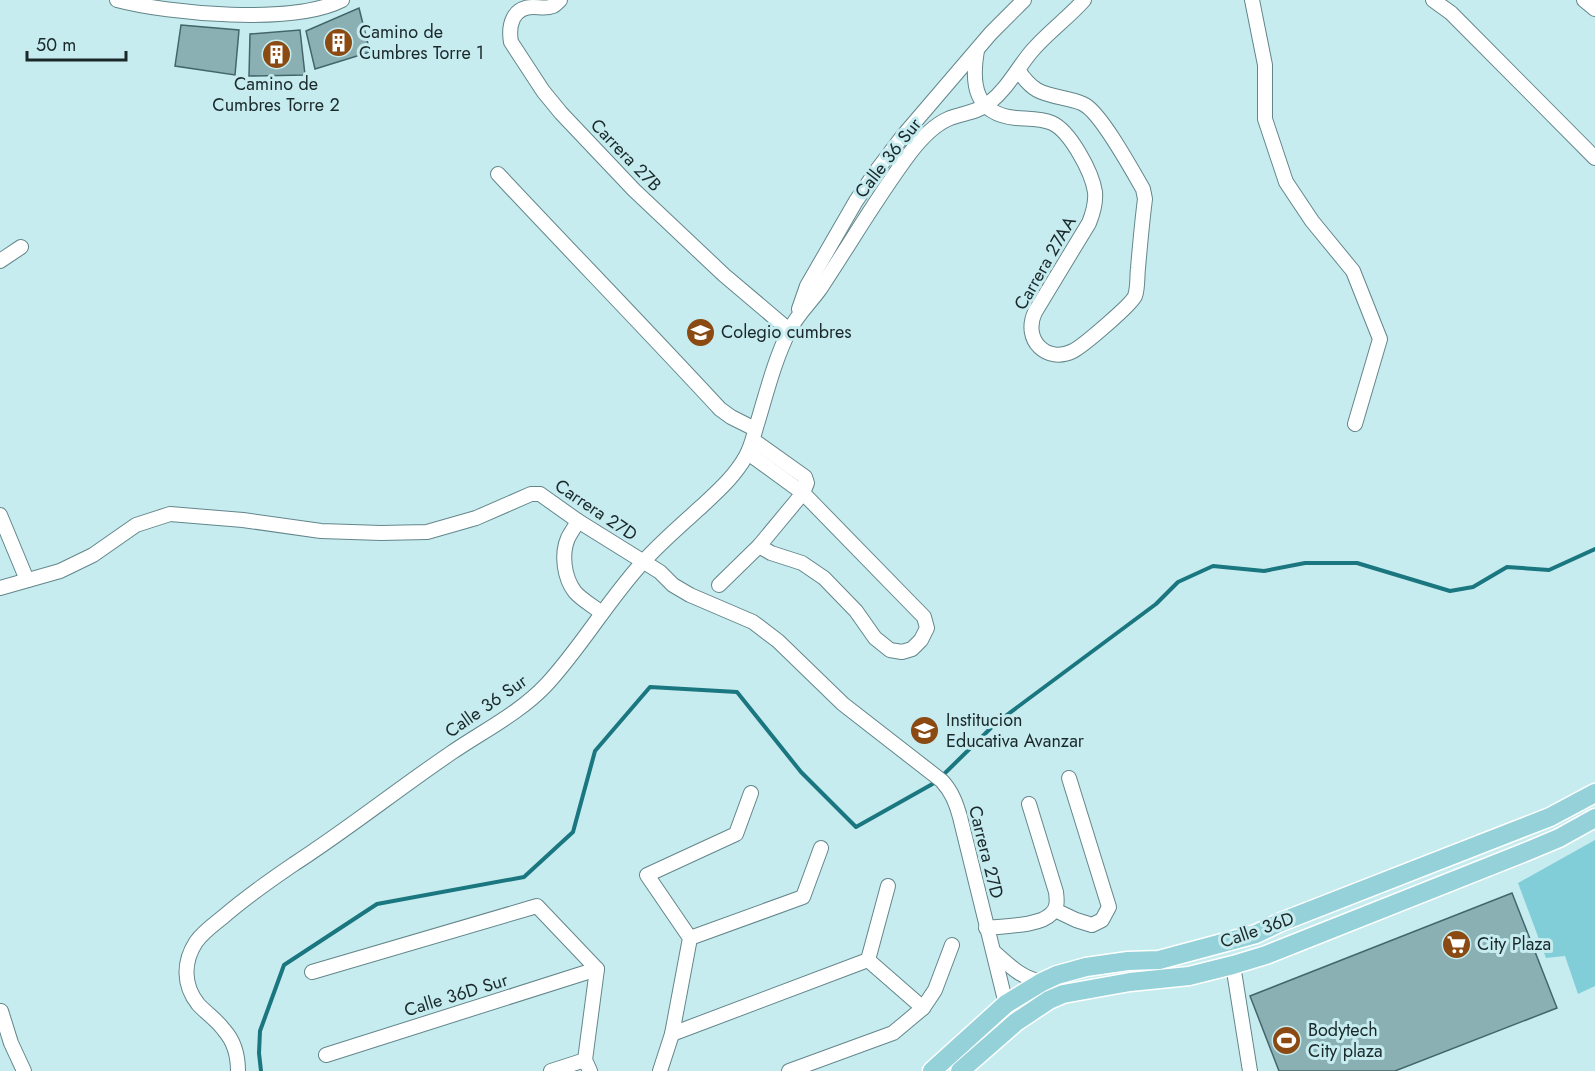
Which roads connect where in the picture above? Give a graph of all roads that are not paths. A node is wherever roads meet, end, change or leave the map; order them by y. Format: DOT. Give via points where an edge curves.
graph roads {
  1 [pos="117,0"];
  2 [pos="342,0"];
  3 [pos="560,0"];
  4 [pos="1024,0"];
  5 [pos="1252,0"];
  6 [pos="1433,0"];
  7 [pos="1444,0"];
  8 [pos="1584,0"];
  9 [pos="1078,3"];
  10 [pos="1595,9"];
  11 [pos="1451,13"];
  12 [pos="977,50"];
  13 [pos="1018,70"];
  14 [pos="985,106"];
  15 [pos="1595,158"];
  16 [pos="498,174"];
  17 [pos="21,247"];
  18 [pos="0,261"];
  19 [pos="797,317"];
  20 [pos="789,330"];
  21 [pos="1355,424"];
  22 [pos="752,441"];
  23 [pos="803,493"];
  24 [pos="0,515"];
  25 [pos="578,521"];
  26 [pos="759,546"];
  27 [pos="642,562"];
  28 [pos="27,580"];
  29 [pos="719,585"];
  30 [pos="0,588"];
  31 [pos="602,613"];
  32 [pos="1069,778"];
  33 [pos="751,793"];
  34 [pos="1595,793"];
  35 [pos="1029,804"];
  36 [pos="1595,818"];
  37 [pos="821,848"];
  38 [pos="888,886"];
  39 [pos="1054,909"];
  40 [pos="986,928"];
  41 [pos="690,938"];
  42 [pos="952,945"];
  43 [pos="994,952"];
  44 [pos="868,960"];
  45 [pos="1233,965"];
  46 [pos="597,969"];
  47 [pos="312,972"];
  48 [pos="1042,982"];
  49 [pos="1006,1004"];
  50 [pos="923,1008"];
  51 [pos="1,1011"];
  52 [pos="672,1034"];
  53 [pos="326,1055"];
  54 [pos="588,1066"];
  55 [pos="24,1071"];
  56 [pos="238,1071"];
  57 [pos="551,1071"];
  58 [pos="660,1071"];
  59 [pos="789,1071"];
  60 [pos="932,1071"];
  61 [pos="960,1071"];
  62 [pos="1250,1071"];
  1 -- 2 [label="street" via="203,13 290,14"];
  3 -- 20 [label="street, Carrera 27B" via="552,6 522,9 510,23 511,42 543,91 666,221"];
  4 -- 12 [label="street, Calle 36 Sur"];
  5 -- 21 [label="street" via="1265,65 1265,119 1286,182 1353,271 1380,339"];
  6 -- 11 [label="street"];
  7 -- 11 [label="street"];
  8 -- 10 [label="street"];
  9 -- 13 [label="street, Calle 36 Sur"];
  11 -- 15 [label="street"];
  12 -- 14 [label="street" via="975,85"];
  12 -- 19 [label="street, Calle 36 Sur" via="902,137 856,201 807,286"];
  13 -- 14 [label="street, Calle 36 Sur"];
  13 -- 14 [label="street, Carrera 27AA" via="1031,87 1042,93 1087,105 1143,189 1145,199 1135,296 1072,352 1054,354 1037,346 1030,325 1089,223 1095,192 1090,177 1074,144 1052,123 1001,116"];
  14 -- 19 [label="street, Calle 36 Sur" via="936,125 922,139"];
  16 -- 22 [label="street"];
  17 -- 18 [label="street"];
  19 -- 20 [label="street, Calle 36 Sur"];
  20 -- 22 [label="street, Calle 36 Sur"];
  22 -- 23 [label="street"];
  22 -- 27 [label="street, Calle 36 Sur" via="734,474"];
  23 -- 26 [label="street"];
  23 -- 26 [label="street" via="924,617 927,628 921,639 912,649 890,650 824,578 802,563"];
  24 -- 28 [label="street"];
  25 -- 27 [label="street, Carrera 27D"];
  25 -- 28 [label="street, Carrera 27D" via="540,494 427,532 321,531 170,514 136,525 93,555 60,571"];
  25 -- 31 [label="street" via="567,539 565,568 577,594"];
  26 -- 29 [label="street"];
  27 -- 31 [label="street, Calle 36 Sur"];
  27 -- 40 [label="street, Carrera 27D" via="690,595 753,622 843,704 949,788 955,798"];
  28 -- 30 [label="street, Carrera 27D"];
  31 -- 56 [label="street, Calle 36 Sur" via="562,667 521,707 248,895 204,933 195,945 186,974 189,990 234,1044"];
  32 -- 39 [label="street" via="1109,907 1102,920 1092,925"];
  33 -- 41 [label="street" via="736,834 647,875"];
  34 -- 48 [label="main road, Calle 36D" via="1550,817 1256,934 1159,960 1086,967"];
  35 -- 39 [label="street" via="1056,892"];
  36 -- 45 [label="main road, Calle 36D" via="1528,851"];
  37 -- 41 [label="street" via="803,897"];
  38 -- 44 [label="street"];
  39 -- 40 [label="street" via="1037,921"];
  40 -- 43 [label="street, Carrera 27D"];
  41 -- 52 [label="street"];
  42 -- 50 [label="street" via="935,990"];
  43 -- 48 [label="street" via="1017,972"];
  43 -- 49 [label="street, Carrera 27D"];
  44 -- 50 [label="street"];
  44 -- 52 [label="street"];
  45 -- 61 [label="main road, Calle 36D" via="1183,977 1063,994 1016,1023"];
  45 -- 62 [label="street"];
  46 -- 47 [label="street" via="537,906"];
  46 -- 53 [label="street, Calle 36D Sur"];
  46 -- 54 [label="street"];
  48 -- 49 [label="main road, Calle 36D"];
  49 -- 60 [label="main road, Calle 36D"];
  50 -- 59 [label="street" via="893,1033"];
  51 -- 55 [label="street"];
  52 -- 58 [label="street"];
  54 -- 57 [label="street"];
}
